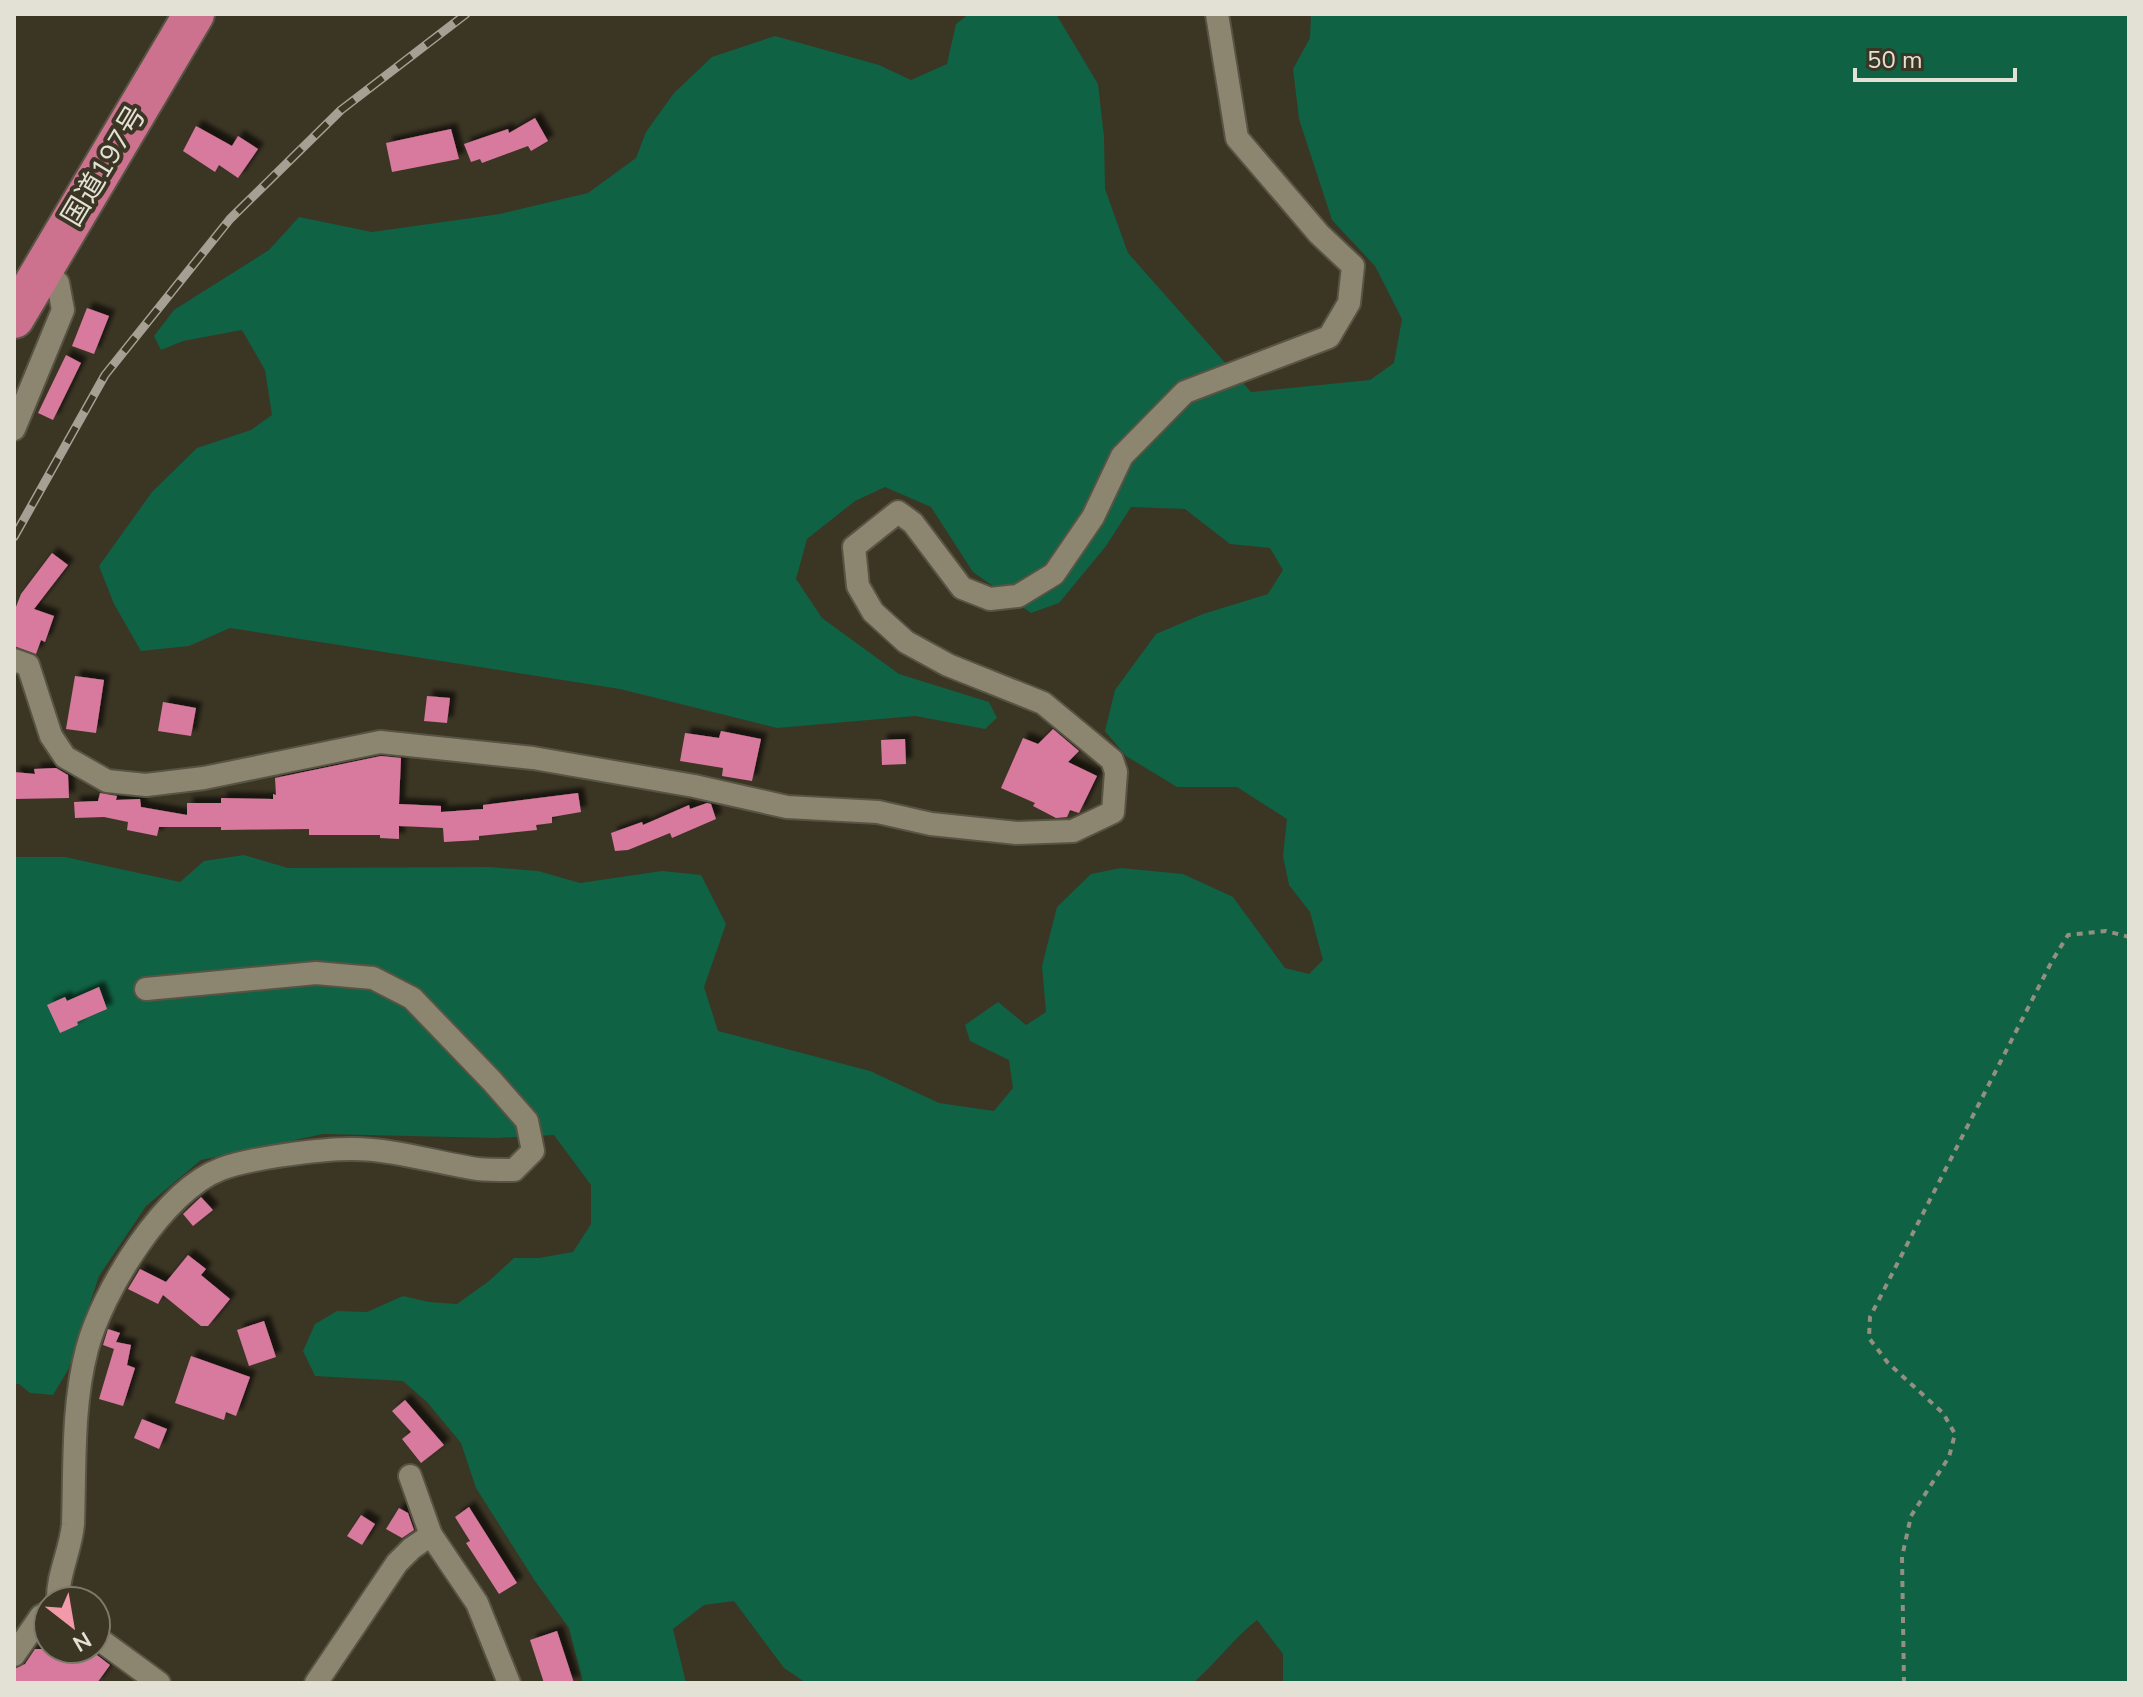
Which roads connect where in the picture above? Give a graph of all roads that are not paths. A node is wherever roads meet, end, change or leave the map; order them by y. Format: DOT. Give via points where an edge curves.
graph roads {
  1 [pos="194,14"];
  2 [pos="1217,14"];
  3 [pos="43,268"];
  4 [pos="14,318"];
  5 [pos="14,429"];
  6 [pos="14,660"];
  7 [pos="146,989"];
  8 [pos="410,1476"];
  9 [pos="431,1535"];
  10 [pos="62,1585"];
  11 [pos="32,1629"];
  12 [pos="112,1649"];
  13 [pos="14,1655"];
  14 [pos="159,1683"];
  15 [pos="316,1683"];
  16 [pos="509,1683"];
  1 -- 3 [label="highway, 国道197号"];
  2 -- 6 [label="street" via="1237,138 1353,266 1349,303 1329,337 1185,392 1122,456 1093,517 1054,574 1018,596 990,599 962,588 913,523 898,512 854,547 858,586 873,612 906,642 1043,703 1112,760 1113,812 1073,831 1017,833 878,812 787,807 533,758 380,742 204,778 146,785 107,781 65,757 51,736 28,665"];
  3 -- 4 [label="highway, 国道197号"];
  3 -- 5 [label="street" via="58,283 63,310"];
  7 -- 10 [label="street" via="316,973 373,978 412,998 491,1080 527,1121 533,1151 514,1170 353,1149 221,1169 192,1185 156,1220 121,1273 87,1349 74,1443 72,1537"];
  8 -- 9 [label="street"];
  9 -- 15 [label="street" via="397,1563"];
  9 -- 16 [label="street" via="477,1603"];
  11 -- 13 [label="street"];
  12 -- 14 [label="street"];
}
